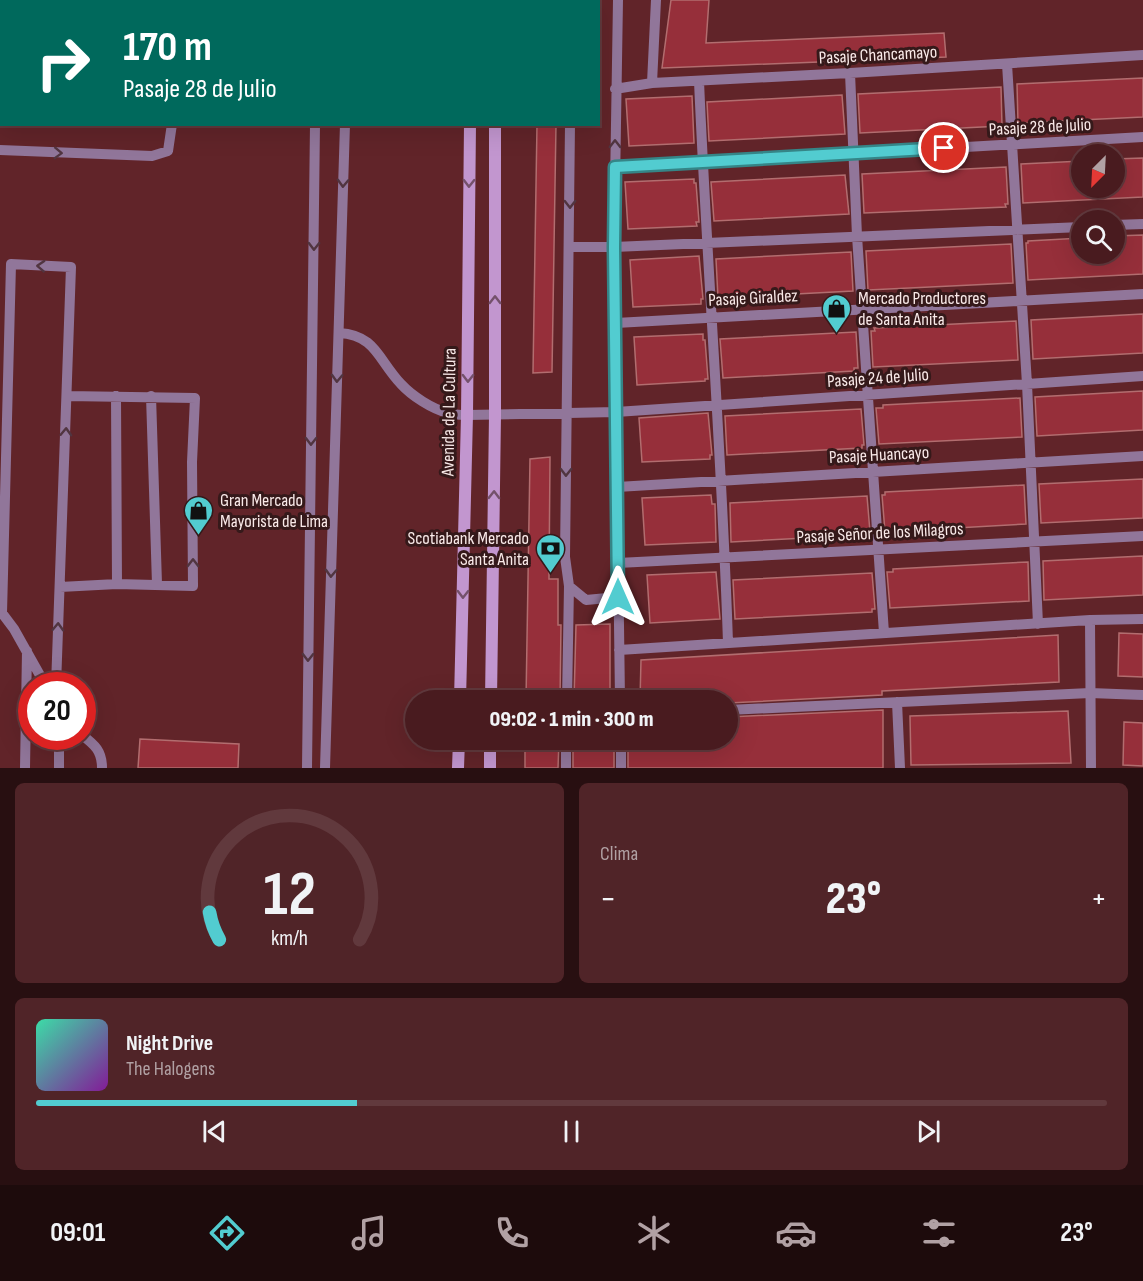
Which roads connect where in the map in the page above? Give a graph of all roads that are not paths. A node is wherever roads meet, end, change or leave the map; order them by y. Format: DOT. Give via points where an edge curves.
graph roads {
  1 [pos="618,0"];
  2 [pos="656,0"];
  3 [pos="1143,55"];
  4 [pos="1007,64"];
  5 [pos="850,73"];
  6 [pos="699,81"];
  7 [pos="652,83"];
  8 [pos="615,88"];
  9 [pos="172,126"];
  10 [pos="315,126"];
  11 [pos="345,126"];
  12 [pos="470,126"];
  13 [pos="495,126"];
  14 [pos="570,126"];
  15 [pos="1143,137"];
  16 [pos="1012,145"];
  17 [pos="0,150"];
  18 [pos="853,153"];
  19 [pos="703,163"];
  20 [pos="615,167"];
  21 [pos="1143,224"];
  22 [pos="1125,225"];
  23 [pos="1071,228"];
  24 [pos="1018,230"];
  25 [pos="858,237"];
  26 [pos="706,243"];
  27 [pos="570,247"];
  28 [pos="614,247"];
  29 [pos="1143,294"];
  30 [pos="1022,301"];
  31 [pos="862,309"];
  32 [pos="711,317"];
  33 [pos="616,324"];
  34 [pos="339,333"];
  35 [pos="1143,376"];
  36 [pos="1027,384"];
  37 [pos="869,395"];
  38 [pos="67,396"];
  39 [pos="116,396"];
  40 [pos="151,396"];
  41 [pos="716,405"];
  42 [pos="616,412"];
  43 [pos="567,413"];
  44 [pos="495,414"];
  45 [pos="467,415"];
  46 [pos="1143,456"];
  47 [pos="1031,463"];
  48 [pos="874,472"];
  49 [pos="721,481"];
  50 [pos="617,487"];
  51 [pos="1143,536"];
  52 [pos="1034,542"];
  53 [pos="879,550"];
  54 [pos="725,557"];
  55 [pos="618,562"];
  56 [pos="117,584"];
  57 [pos="157,584"];
  58 [pos="569,586"];
  59 [pos="60,587"];
  60 [pos="618,597"];
  61 [pos="1,613"];
  62 [pos="1143,619"];
  63 [pos="1090,620"];
  64 [pos="1038,624"];
  65 [pos="884,633"];
  66 [pos="728,643"];
  67 [pos="620,650"];
  68 [pos="27,651"];
  69 [pos="38,672"];
  70 [pos="57,672"];
  71 [pos="460,690"];
  72 [pos="491,690"];
  73 [pos="567,690"];
  74 [pos="620,690"];
  75 [pos="1090,693"];
  76 [pos="1143,695"];
  77 [pos="897,702"];
  78 [pos="738,710"];
  79 [pos="96,746"];
  80 [pos="59,750"];
  81 [pos="459,750"];
  82 [pos="490,750"];
  83 [pos="566,750"];
  84 [pos="621,750"];
  85 [pos="25,768"];
  86 [pos="59,768"];
  87 [pos="102,768"];
  88 [pos="307,768"];
  89 [pos="325,768"];
  90 [pos="458,768"];
  91 [pos="490,768"];
  92 [pos="566,768"];
  93 [pos="621,768"];
  94 [pos="900,768"];
  95 [pos="1091,768"];
  1 -- 8 [label="lane"];
  2 -- 7 [label="lane"];
  3 -- 4 [label="lane, Pasaje Chancamayo"];
  4 -- 5 [label="lane, Pasaje Chancamayo"];
  4 -- 16 [label="lane"];
  5 -- 6 [label="lane, Pasaje Chancamayo"];
  5 -- 18 [label="lane"];
  6 -- 7 [label="lane, Pasaje Chancamayo"];
  6 -- 19 [label="lane"];
  7 -- 8 [label="lane, Pasaje Chancamayo"];
  20 -- 8 [label="lane, one-way"];
  17 -- 9 [label="lane, one-way" via="152,156 168,151"];
  10 -- 88 [label="lane, one-way"];
  11 -- 34 [label="lane, one-way"];
  12 -- 45 [label="main road, Avenida de La Cultura, one-way"];
  44 -- 13 [label="main road, one-way"];
  14 -- 27 [label="lane, one-way"];
  15 -- 16 [label="lane, Pasaje 28 de Julio"];
  16 -- 18 [label="lane, Pasaje 28 de Julio"];
  16 -- 24 [label="lane"];
  18 -- 19 [label="lane, Pasaje 28 de Julio"];
  18 -- 25 [label="lane"];
  19 -- 20 [label="lane, Pasaje 28 de Julio"];
  19 -- 26 [label="lane"];
  20 -- 28 [label="lane"];
  21 -- 22 [label="lane"];
  23 -- 24 [label="lane"];
  24 -- 25 [label="lane"];
  24 -- 30 [label="lane"];
  25 -- 26 [label="lane"];
  25 -- 31 [label="lane"];
  26 -- 28 [label="lane"];
  26 -- 32 [label="lane"];
  27 -- 28 [label="lane"];
  27 -- 43 [label="lane"];
  28 -- 33 [label="lane"];
  29 -- 30 [label="lane, Pasaje Giraldez"];
  30 -- 31 [label="lane, Pasaje Giraldez"];
  30 -- 36 [label="lane"];
  31 -- 32 [label="lane, Pasaje Giraldez"];
  31 -- 37 [label="lane"];
  32 -- 33 [label="lane, Pasaje Giraldez"];
  32 -- 41 [label="lane"];
  33 -- 42 [label="lane"];
  34 -- 45 [label="lane, Pasaje 24 de Julio" via="366,340 402,385 430,405 449,414"];
  34 -- 89 [label="lane, one-way"];
  35 -- 36 [label="lane, Pasaje 24 de Julio"];
  36 -- 37 [label="lane, Pasaje 24 de Julio"];
  36 -- 47 [label="lane"];
  37 -- 41 [label="lane, Pasaje 24 de Julio"];
  37 -- 48 [label="lane"];
  38 -- 39 [label="lane"];
  59 -- 38 [label="lane, one-way"];
  38 -- 61 [label="lane, one-way" via="71,267 11,264"];
  39 -- 40 [label="lane"];
  39 -- 56 [label="lane"];
  40 -- 57 [label="lane"];
  57 -- 40 [label="lane, one-way" via="193,586 196,400"];
  41 -- 42 [label="lane, Pasaje 24 de Julio"];
  41 -- 49 [label="lane"];
  42 -- 43 [label="lane, Pasaje 24 de Julio"];
  42 -- 50 [label="lane"];
  43 -- 44 [label="lane, Pasaje 24 de Julio"];
  43 -- 58 [label="lane, one-way" via="565,557"];
  44 -- 45 [label="lane, Pasaje 24 de Julio"];
  72 -- 44 [label="main road, one-way"];
  45 -- 71 [label="main road, Avenida de La Cultura, one-way"];
  46 -- 47 [label="lane, Pasaje Huancayo"];
  47 -- 48 [label="lane, Pasaje Huancayo"];
  47 -- 52 [label="lane"];
  48 -- 49 [label="lane, Pasaje Huancayo"];
  48 -- 53 [label="lane"];
  49 -- 50 [label="lane, Pasaje Huancayo"];
  49 -- 54 [label="lane"];
  50 -- 55 [label="lane"];
  51 -- 52 [label="lane, Pasaje Señor de los Milagros"];
  52 -- 53 [label="lane, Pasaje Señor de los Milagros"];
  52 -- 64 [label="lane"];
  53 -- 54 [label="lane, Pasaje Señor de los Milagros"];
  53 -- 65 [label="lane"];
  54 -- 55 [label="lane, Pasaje Señor de los Milagros"];
  54 -- 66 [label="lane"];
  55 -- 60 [label="lane"];
  56 -- 57 [label="lane"];
  56 -- 59 [label="lane"];
  58 -- 60 [label="lane" via="586,600"];
  58 -- 73 [label="lane"];
  70 -- 59 [label="lane, one-way"];
  60 -- 67 [label="lane"];
  61 -- 68 [label="lane"];
  62 -- 63 [label="lane"];
  63 -- 64 [label="lane"];
  63 -- 75 [label="lane"];
  64 -- 65 [label="lane"];
  65 -- 66 [label="lane"];
  66 -- 67 [label="lane"];
  67 -- 74 [label="lane"];
  68 -- 69 [label="lane"];
  68 -- 85 [label="lane"];
  75 -- 76 [label="lane"];
  75 -- 77 [label="lane"];
  75 -- 95 [label="lane"];
  77 -- 78 [label="lane"];
  77 -- 94 [label="lane"];
  79 -- 87 [label="lane"];
  80 -- 86 [label="lane"];
  81 -- 90 [label="main road"];
  82 -- 91 [label="main road"];
  83 -- 92 [label="lane"];
  84 -- 93 [label="lane"];
}
